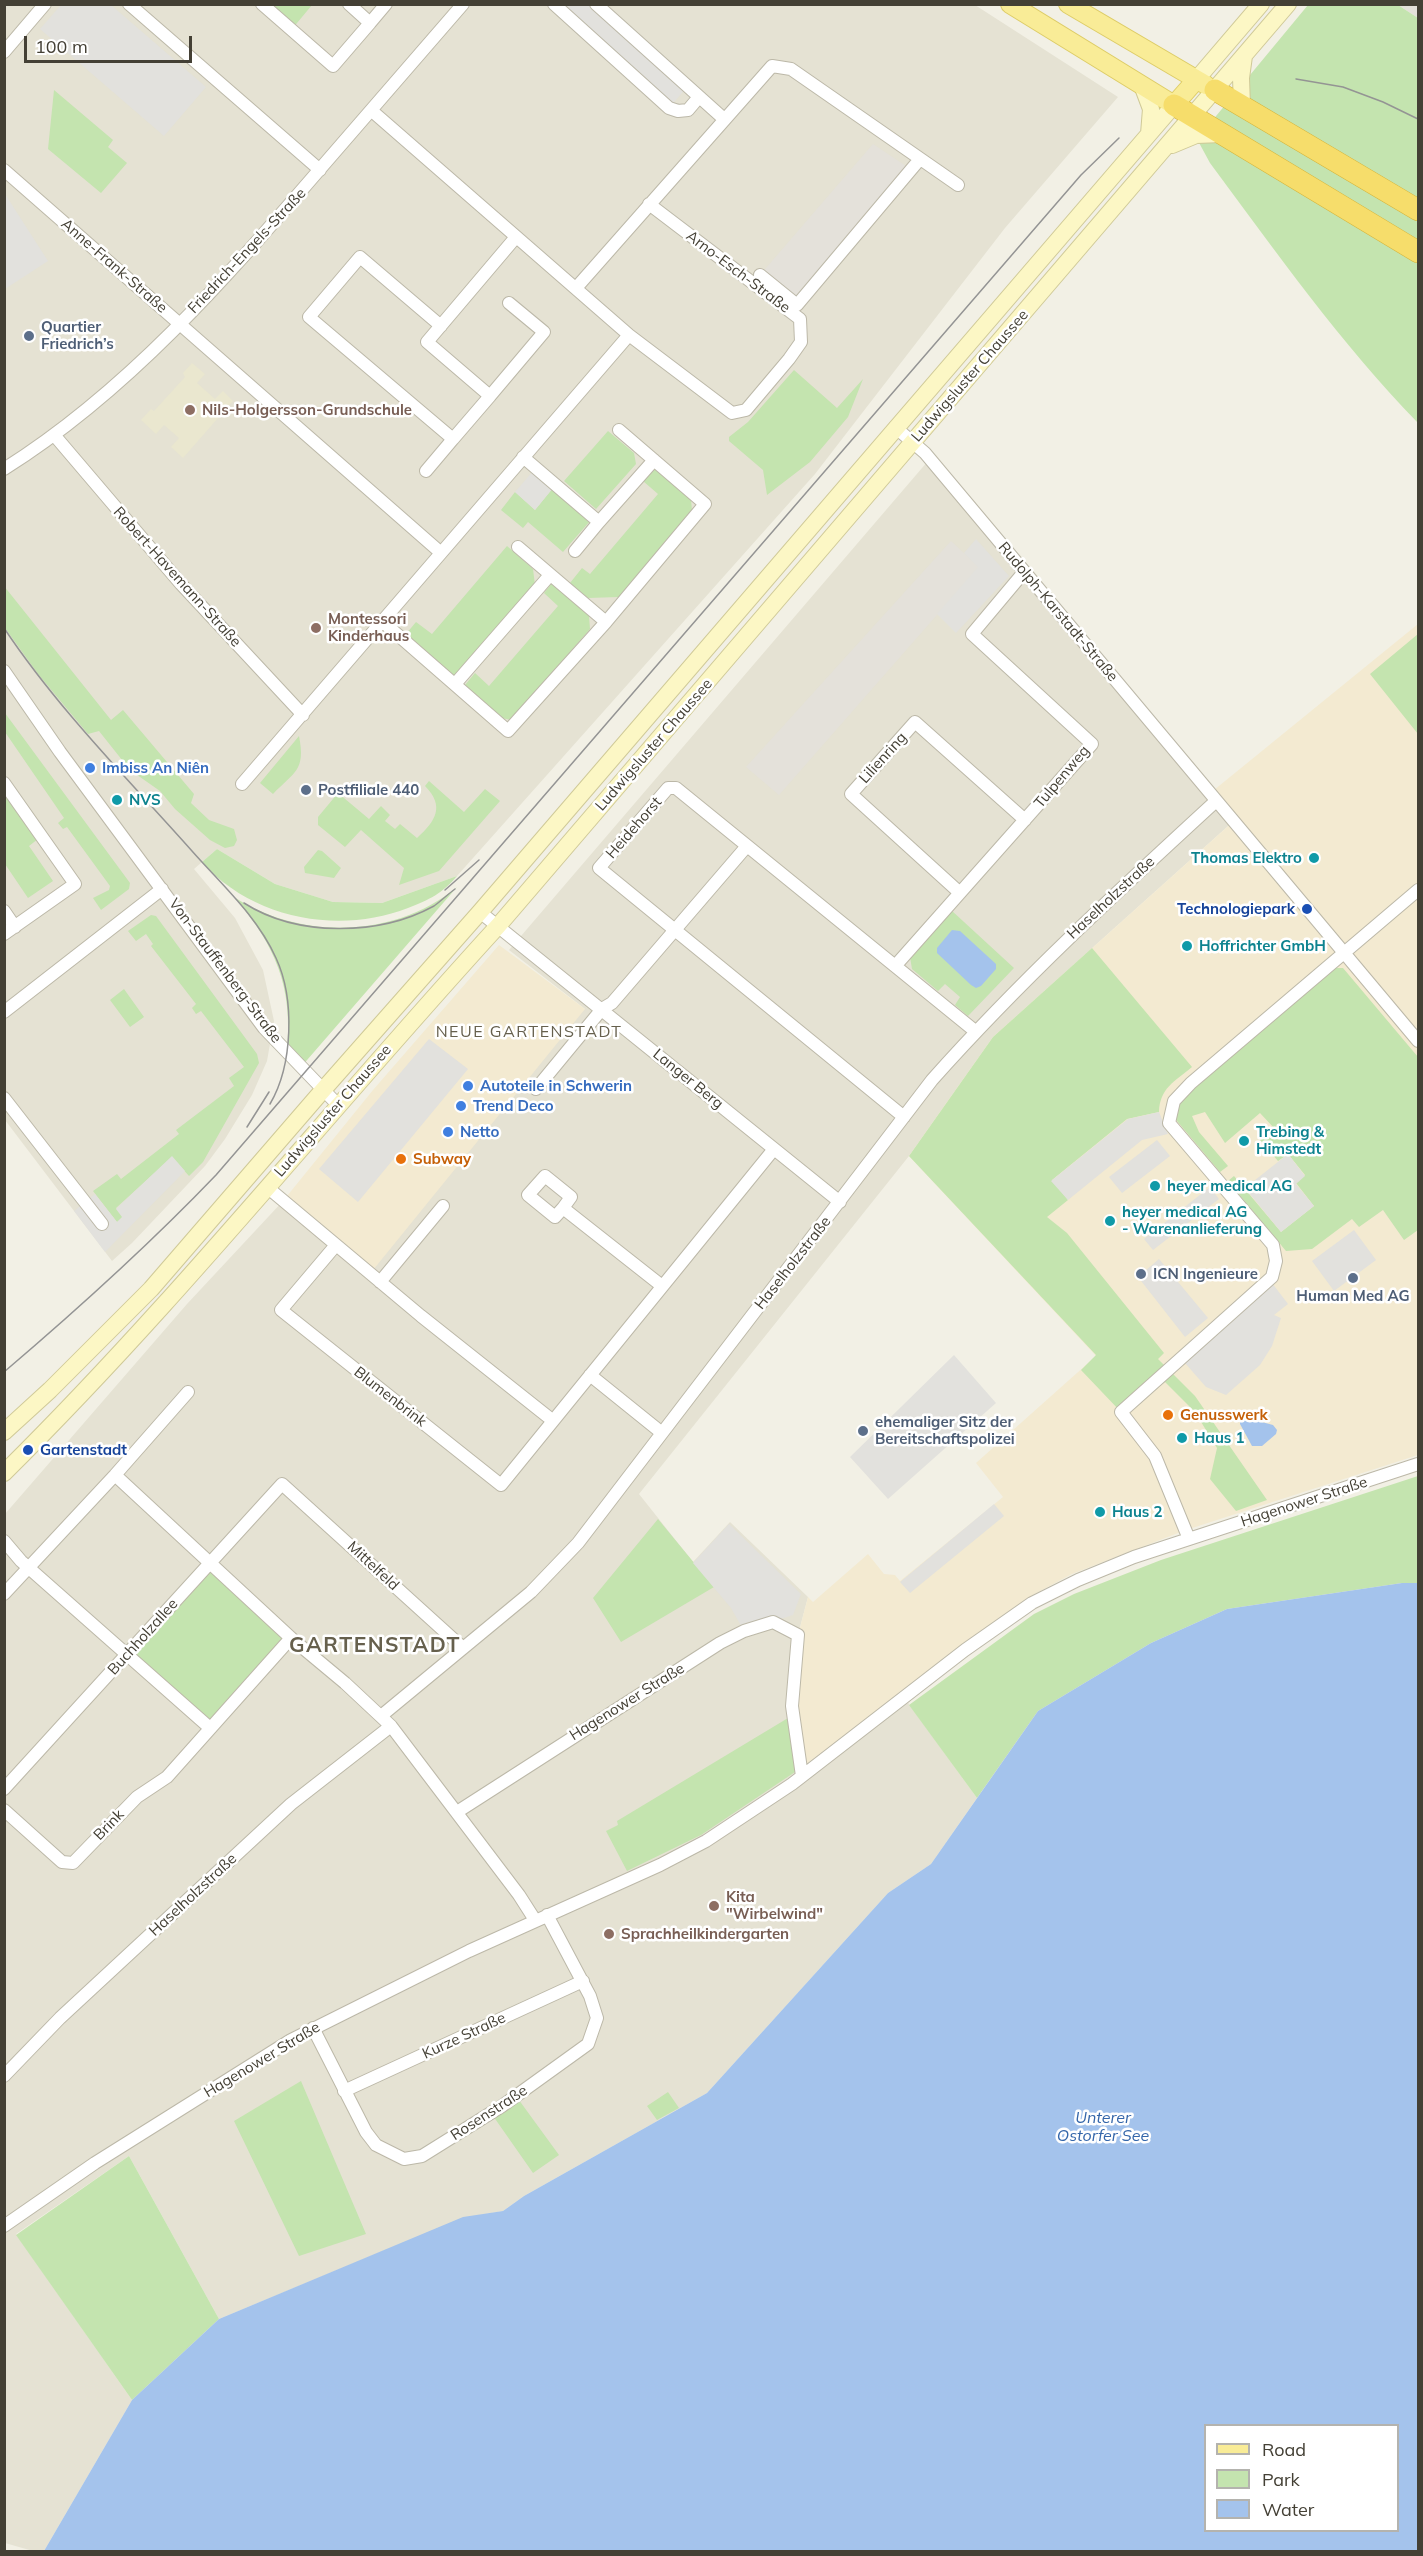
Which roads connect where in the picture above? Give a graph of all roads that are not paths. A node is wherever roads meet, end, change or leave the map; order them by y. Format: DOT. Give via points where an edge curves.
graph roads {
  1 [pos="45,4"];
  2 [pos="129,4"];
  3 [pos="262,4"];
  4 [pos="349,4"];
  5 [pos="386,4"];
  6 [pos="464,4"];
  7 [pos="554,4"];
  8 [pos="596,4"];
  9 [pos="1010,4"];
  10 [pos="1068,4"];
  11 [pos="1261,4"];
  12 [pos="1288,4"];
  13 [pos="370,23"];
  14 [pos="1221,51"];
  15 [pos="4,52"];
  16 [pos="1244,56"];
  17 [pos="1169,66"];
  18 [pos="1196,80"];
  19 [pos="1142,86"];
  20 [pos="1215,90"];
  21 [pos="699,97"];
  22 [pos="1174,105"];
  23 [pos="1242,106"];
  24 [pos="372,111"];
  25 [pos="1193,117"];
  26 [pos="724,119"];
  27 [pos="1149,134"];
  28 [pos="1222,134"];
  29 [pos="1166,149"];
  30 [pos="920,159"];
  31 [pos="4,170"];
  32 [pos="320,170"];
  33 [pos="958,185"];
  34 [pos="649,204"];
  35 [pos="1419,210"];
  36 [pos="516,237"];
  37 [pos="1419,252"];
  38 [pos="760,275"];
  39 [pos="576,288"];
  40 [pos="509,303"];
  41 [pos="181,323"];
  42 [pos="441,326"];
  43 [pos="629,335"];
  44 [pos="490,396"];
  45 [pos="895,427"];
  46 [pos="619,430"];
  47 [pos="55,436"];
  48 [pos="453,439"];
  49 [pos="913,442"];
  50 [pos="523,457"];
  51 [pos="654,460"];
  52 [pos="4,469"];
  53 [pos="426,471"];
  54 [pos="599,522"];
  55 [pos="518,547"];
  56 [pos="574,551"];
  57 [pos="440,552"];
  58 [pos="1024,572"];
  59 [pos="550,575"];
  60 [pos="383,622"];
  61 [pos="606,622"];
  62 [pos="4,671"];
  63 [pos="454,684"];
  64 [pos="303,715"];
  65 [pos="4,783"];
  66 [pos="242,784"];
  67 [pos="1216,801"];
  68 [pos="1025,820"];
  69 [pos="747,846"];
  70 [pos="162,889"];
  71 [pos="1419,890"];
  72 [pos="960,893"];
  73 [pos="4,911"];
  74 [pos="480,912"];
  75 [pos="498,926"];
  76 [pos="10,930"];
  77 [pos="675,931"];
  78 [pos="1343,953"];
  79 [pos="896,965"];
  80 [pos="602,1009"];
  81 [pos="4,1012"];
  82 [pos="975,1031"];
  83 [pos="1419,1041"];
  84 [pos="536,1089"];
  85 [pos="323,1090"];
  86 [pos="4,1098"];
  87 [pos="338,1105"];
  88 [pos="904,1117"];
  89 [pos="774,1149"];
  90 [pos="267,1187"];
  91 [pos="840,1202"];
  92 [pos="442,1206"];
  93 [pos="563,1208"];
  94 [pos="102,1224"];
  95 [pos="336,1245"];
  96 [pos="380,1282"];
  97 [pos="662,1286"];
  98 [pos="590,1375"];
  99 [pos="188,1392"];
  100 [pos="552,1420"];
  101 [pos="4,1432"];
  102 [pos="662,1433"];
  103 [pos="1419,1464"];
  104 [pos="4,1473"];
  105 [pos="115,1475"];
  106 [pos="282,1484"];
  107 [pos="1189,1539"];
  108 [pos="4,1541"];
  109 [pos="209,1564"];
  110 [pos="27,1567"];
  111 [pos="4,1594"];
  112 [pos="291,1638"];
  113 [pos="463,1648"];
  114 [pos="128,1654"];
  115 [pos="381,1716"];
  116 [pos="391,1726"];
  117 [pos="210,1728"];
  118 [pos="802,1776"];
  119 [pos="4,1789"];
  120 [pos="4,1810"];
  121 [pos="457,1812"];
  122 [pos="547,1915"];
  123 [pos="535,1920"];
  124 [pos="583,1981"];
  125 [pos="313,2028"];
  126 [pos="4,2076"];
  127 [pos="344,2091"];
  128 [pos="4,2226"];
  1 -- 15 [label="street"];
  2 -- 32 [label="street"];
  3 -- 13 [label="street" via="333,66"];
  4 -- 13 [label="street"];
  5 -- 13 [label="street"];
  6 -- 24 [label="street, Friedrich-Engels-Straße"];
  7 -- 21 [label="street" via="669,108 688,110"];
  8 -- 21 [label="street"];
  9 -- 19 [label="main road"];
  10 -- 17 [label="main road"];
  11 -- 14 [label="street, Ludwigsluster Chaussee"];
  12 -- 16 [label="street, Ludwigsluster Chaussee"];
  14 -- 17 [label="street" via="1195,63"];
  14 -- 18 [label="street, Ludwigsluster Chaussee"];
  16 -- 20 [label="street, Ludwigsluster Chaussee"];
  16 -- 23 [label="street"];
  17 -- 18 [label="main road"];
  18 -- 20 [label="main road"];
  18 -- 22 [label="main road, Ludwigsluster Chaussee"];
  19 -- 22 [label="main road"];
  19 -- 27 [label="street" via="1151,108"];
  20 -- 23 [label="highway"];
  20 -- 25 [label="street, Ludwigsluster Chaussee"];
  21 -- 26 [label="street"];
  22 -- 25 [label="highway"];
  22 -- 27 [label="street, Ludwigsluster Chaussee"];
  23 -- 35 [label="highway"];
  24 -- 32 [label="street, Friedrich-Engels-Straße"];
  24 -- 36 [label="street, Arno-Esch-Straße"];
  25 -- 28 [label="highway"];
  25 -- 29 [label="street, Ludwigsluster Chaussee"];
  26 -- 30 [label="street" via="772,66 790,69"];
  26 -- 34 [label="street"];
  27 -- 45 [label="street, Ludwigsluster Chaussee"];
  28 -- 29 [label="street" via="1197,135"];
  28 -- 37 [label="highway"];
  29 -- 49 [label="street, Ludwigsluster Chaussee"];
  30 -- 33 [label="street"];
  30 -- 38 [label="street" via="797,305"];
  31 -- 41 [label="street, Anne-Frank-Straße"];
  32 -- 41 [label="street, Friedrich-Engels-Straße"];
  34 -- 39 [label="street"];
  34 -- 43 [label="street, Arno-Esch-Straße" via="800,319 801,342 746,410 732,413"];
  36 -- 39 [label="street, Arno-Esch-Straße"];
  36 -- 42 [label="street"];
  39 -- 43 [label="street, Arno-Esch-Straße"];
  40 -- 44 [label="street" via="544,333"];
  41 -- 47 [label="street, Friedrich-Engels-Straße"];
  41 -- 57 [label="street, Anne-Frank-Straße"];
  42 -- 44 [label="street" via="427,342"];
  42 -- 48 [label="street" via="360,257 309,317"];
  43 -- 50 [label="street"];
  44 -- 48 [label="street"];
  45 -- 49 [label="street, Rudolph-Karstadt-Straße"];
  45 -- 74 [label="street, Ludwigsluster Chaussee"];
  46 -- 51 [label="street"];
  47 -- 52 [label="street, Friedrich-Engels-Straße"];
  47 -- 64 [label="street, Robert-Havemann-Straße" via="181,585"];
  48 -- 53 [label="street"];
  49 -- 58 [label="street, Rudolph-Karstadt-Straße"];
  49 -- 75 [label="street, Ludwigsluster Chaussee"];
  50 -- 54 [label="street"];
  50 -- 57 [label="street"];
  51 -- 54 [label="street"];
  51 -- 61 [label="street" via="705,504"];
  54 -- 56 [label="street"];
  55 -- 59 [label="street"];
  57 -- 60 [label="street"];
  58 -- 67 [label="street, Rudolph-Karstadt-Straße"];
  58 -- 68 [label="street, Tulpenweg" via="972,634 1092,744"];
  59 -- 61 [label="street"];
  59 -- 63 [label="street"];
  60 -- 63 [label="street"];
  60 -- 64 [label="street"];
  61 -- 63 [label="street" via="508,731"];
  62 -- 70 [label="street, Von-Stauffenberg-Straße"];
  64 -- 66 [label="street"];
  65 -- 76 [label="street" via="75,884"];
  67 -- 78 [label="street, Rudolph-Karstadt-Straße"];
  67 -- 82 [label="street, Haselholzstraße" via="1073,932"];
  68 -- 72 [label="street, Tulpenweg"];
  68 -- 72 [label="street, Lilienring" via="915,722 851,794"];
  69 -- 77 [label="street"];
  69 -- 77 [label="street, Heidehorst" via="676,788 668,789 599,868"];
  69 -- 79 [label="street, Heidehorst"];
  70 -- 81 [label="street, Von-Stauffenberg-Straße"];
  70 -- 85 [label="street, Von-Stauffenberg-Straße" via="264,1028"];
  71 -- 78 [label="street"];
  72 -- 79 [label="street, Tulpenweg"];
  73 -- 76 [label="street"];
  74 -- 75 [label="street, Langer Berg"];
  74 -- 85 [label="street, Ludwigsluster Chaussee"];
  75 -- 80 [label="street, Langer Berg"];
  75 -- 87 [label="street, Ludwigsluster Chaussee"];
  77 -- 80 [label="street" via="612,1003"];
  77 -- 88 [label="street, Heidehorst"];
  78 -- 83 [label="street, Rudolph-Karstadt-Straße"];
  78 -- 107 [label="street" via="1174,1101 1169,1122 1273,1245 1276,1260 1272,1276 1121,1412 1155,1456"];
  79 -- 82 [label="street"];
  80 -- 84 [label="street"];
  80 -- 89 [label="street, Langer Berg"];
  82 -- 88 [label="street, Haselholzstraße"];
  85 -- 87 [label="street, Von-Stauffenberg-Straße"];
  85 -- 101 [label="street, Ludwigsluster Chaussee" via="151,1289"];
  86 -- 94 [label="street"];
  87 -- 90 [label="street, Ludwigsluster Chaussee"];
  88 -- 91 [label="street, Haselholzstraße"];
  89 -- 91 [label="street, Langer Berg"];
  89 -- 97 [label="street"];
  90 -- 95 [label="street"];
  90 -- 104 [label="street, Ludwigsluster Chaussee" via="171,1297"];
  91 -- 102 [label="street, Haselholzstraße"];
  92 -- 96 [label="street"];
  93 -- 97 [label="street"];
  95 -- 96 [label="street"];
  95 -- 100 [label="street, Blumenbrink" via="281,1310 501,1485"];
  96 -- 100 [label="street"];
  97 -- 98 [label="street"];
  98 -- 100 [label="street, Blumenbrink"];
  98 -- 102 [label="street"];
  99 -- 105 [label="street"];
  102 -- 113 [label="street, Haselholzstraße" via="578,1543 531,1592"];
  103 -- 107 [label="street, Hagenower Straße"];
  105 -- 109 [label="street"];
  105 -- 110 [label="street"];
  106 -- 109 [label="street, Buchholzallee"];
  106 -- 113 [label="street, Mittelfeld"];
  107 -- 118 [label="street, Hagenower Straße" via="1078,1580 1032,1603"];
  108 -- 110 [label="street"];
  109 -- 112 [label="street"];
  109 -- 114 [label="street, Buchholzallee"];
  110 -- 111 [label="street"];
  110 -- 114 [label="street"];
  112 -- 115 [label="street"];
  112 -- 117 [label="street, Brink"];
  113 -- 115 [label="street, Haselholzstraße"];
  114 -- 117 [label="street"];
  114 -- 119 [label="street, Buchholzallee"];
  115 -- 116 [label="street"];
  116 -- 121 [label="street"];
  116 -- 126 [label="street, Haselholzstraße" via="291,1804 60,2018"];
  117 -- 120 [label="street, Brink" via="167,1778 137,1797 73,1863 62,1863"];
  118 -- 121 [label="street, Hagenower Straße" via="792,1706 798,1635 774,1622 720,1643"];
  118 -- 122 [label="street, Hagenower Straße" via="706,1841"];
  121 -- 123 [label="street"];
  122 -- 123 [label="street, Hagenower Straße"];
  122 -- 124 [label="street, Rosenstraße"];
  123 -- 125 [label="street, Hagenower Straße"];
  124 -- 127 [label="street, Kurze Straße"];
  124 -- 127 [label="street, Rosenstraße" via="597,2018 588,2044 502,2106 422,2156 404,2158 376,2145"];
  125 -- 127 [label="street, Rosenstraße"];
  125 -- 128 [label="street, Hagenower Straße" via="95,2163"];
}
